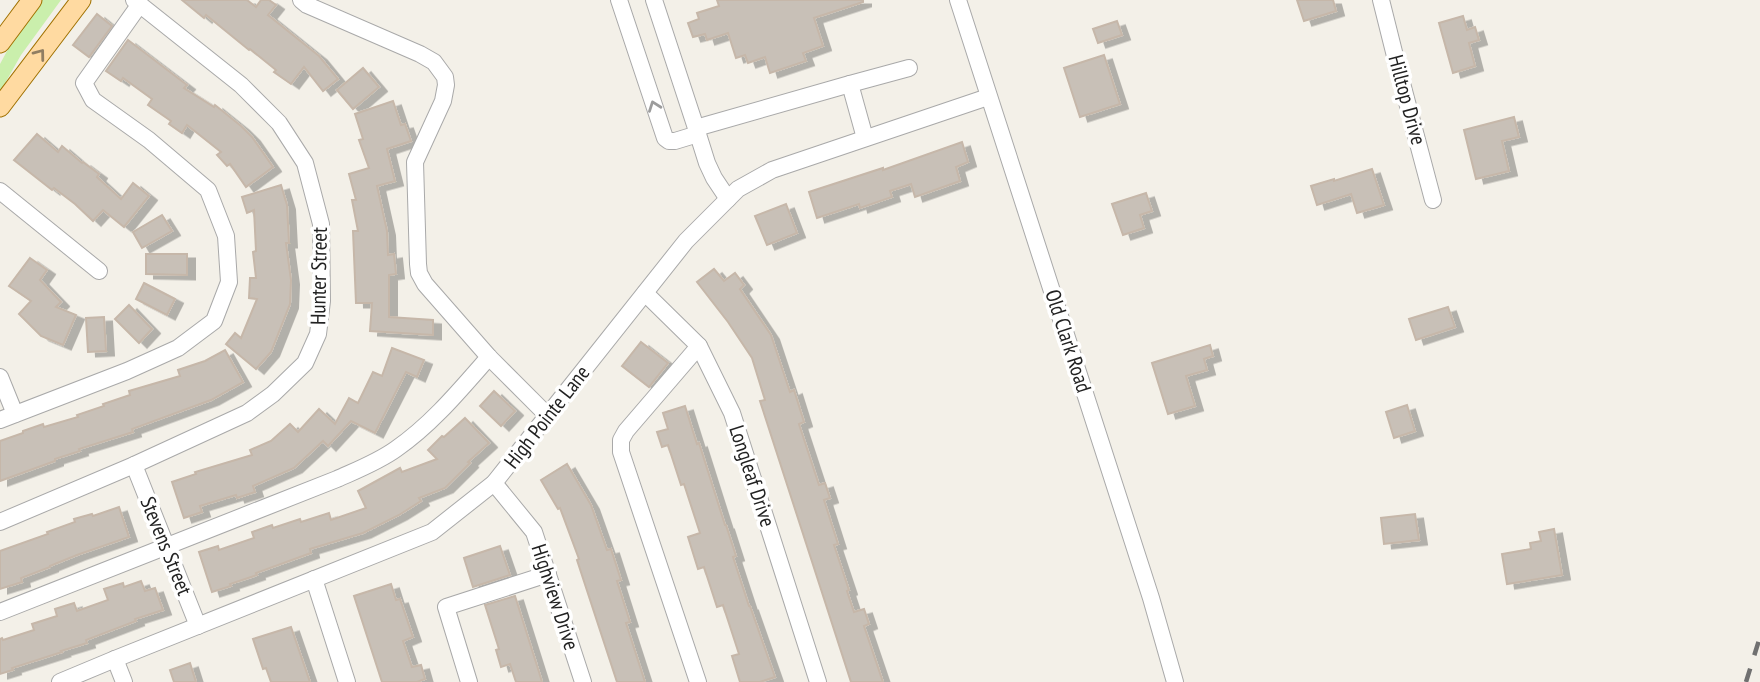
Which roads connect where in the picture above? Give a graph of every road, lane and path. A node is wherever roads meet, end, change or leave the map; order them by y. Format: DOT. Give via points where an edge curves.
graph roads {
  1 [pos="32,0"];
  2 [pos="81,0"];
  3 [pos="301,0"];
  4 [pos="619,0"];
  5 [pos="654,0"];
  6 [pos="958,0"];
  7 [pos="1381,0"];
  8 [pos="141,3"];
  9 [pos="0,43"];
  10 [pos="909,68"];
  11 [pos="850,85"];
  12 [pos="988,97"];
  13 [pos="0,107"];
  14 [pos="697,131"];
  15 [pos="865,138"];
  16 [pos="0,191"];
  17 [pos="728,198"];
  18 [pos="1433,200"];
  19 [pos="99,271"];
  20 [pos="645,293"];
  21 [pos="699,346"];
  22 [pos="489,357"];
  23 [pos="0,377"];
  24 [pos="548,416"];
  25 [pos="8,417"];
  26 [pos="134,465"];
  27 [pos="494,483"];
  28 [pos="0,522"];
  29 [pos="166,545"];
  30 [pos="548,574"];
  31 [pos="314,579"];
  32 [pos="0,612"];
  33 [pos="198,626"];
  34 [pos="114,659"];
  35 [pos="60,682"];
  36 [pos="124,682"];
  37 [pos="347,682"];
  38 [pos="469,682"];
  39 [pos="583,682"];
  40 [pos="698,682"];
  41 [pos="818,682"];
  42 [pos="1175,682"];
  1 -- 9 [label="main road"];
  13 -- 2 [label="main road, one-way"];
  3 -- 22 [label="street" via="434,61 445,77 443,102 415,162 419,273"];
  14 -- 4 [label="street, one-way" via="675,141 665,138"];
  5 -- 14 [label="street"];
  6 -- 12 [label="street, Old Clark Road"];
  7 -- 18 [label="street, Hilltop Drive"];
  8 -- 25 [label="street" via="84,83 93,100 208,190 226,236 229,282 214,321 178,348"];
  8 -- 26 [label="street, Hunter Street" via="241,85 279,123 305,163 321,225 322,301 318,334 305,363 273,394 247,414"];
  10 -- 11 [label="street"];
  11 -- 14 [label="street"];
  11 -- 15 [label="street"];
  12 -- 15 [label="street, High Pointe Lane"];
  12 -- 42 [label="street, Old Clark Road"];
  14 -- 17 [label="street" via="707,163"];
  15 -- 17 [label="street, High Pointe Lane" via="772,170"];
  16 -- 19 [label="street"];
  17 -- 20 [label="street, High Pointe Lane" via="686,240"];
  20 -- 21 [label="street, Longleaf Drive"];
  20 -- 24 [label="street, High Pointe Lane"];
  21 -- 40 [label="street" via="621,440 621,452"];
  21 -- 41 [label="street, Longleaf Drive" via="732,413"];
  22 -- 24 [label="street"];
  22 -- 29 [label="street" via="431,420 396,449 337,479"];
  23 -- 25 [label="street"];
  24 -- 27 [label="street, High Pointe Lane"];
  26 -- 28 [label="street, Hunter Street"];
  26 -- 29 [label="street, Stevens Street"];
  27 -- 30 [label="street, Highview Drive" via="534,532"];
  27 -- 31 [label="street, High Pointe Lane" via="432,532"];
  29 -- 32 [label="street"];
  29 -- 33 [label="street, Stevens Street"];
  30 -- 38 [label="street" via="446,607"];
  30 -- 39 [label="street, Highview Drive"];
  31 -- 33 [label="street, High Pointe Lane"];
  31 -- 37 [label="street"];
  33 -- 34 [label="street, High Pointe Lane"];
  34 -- 35 [label="street, High Pointe Lane"];
  34 -- 36 [label="street"];
}
